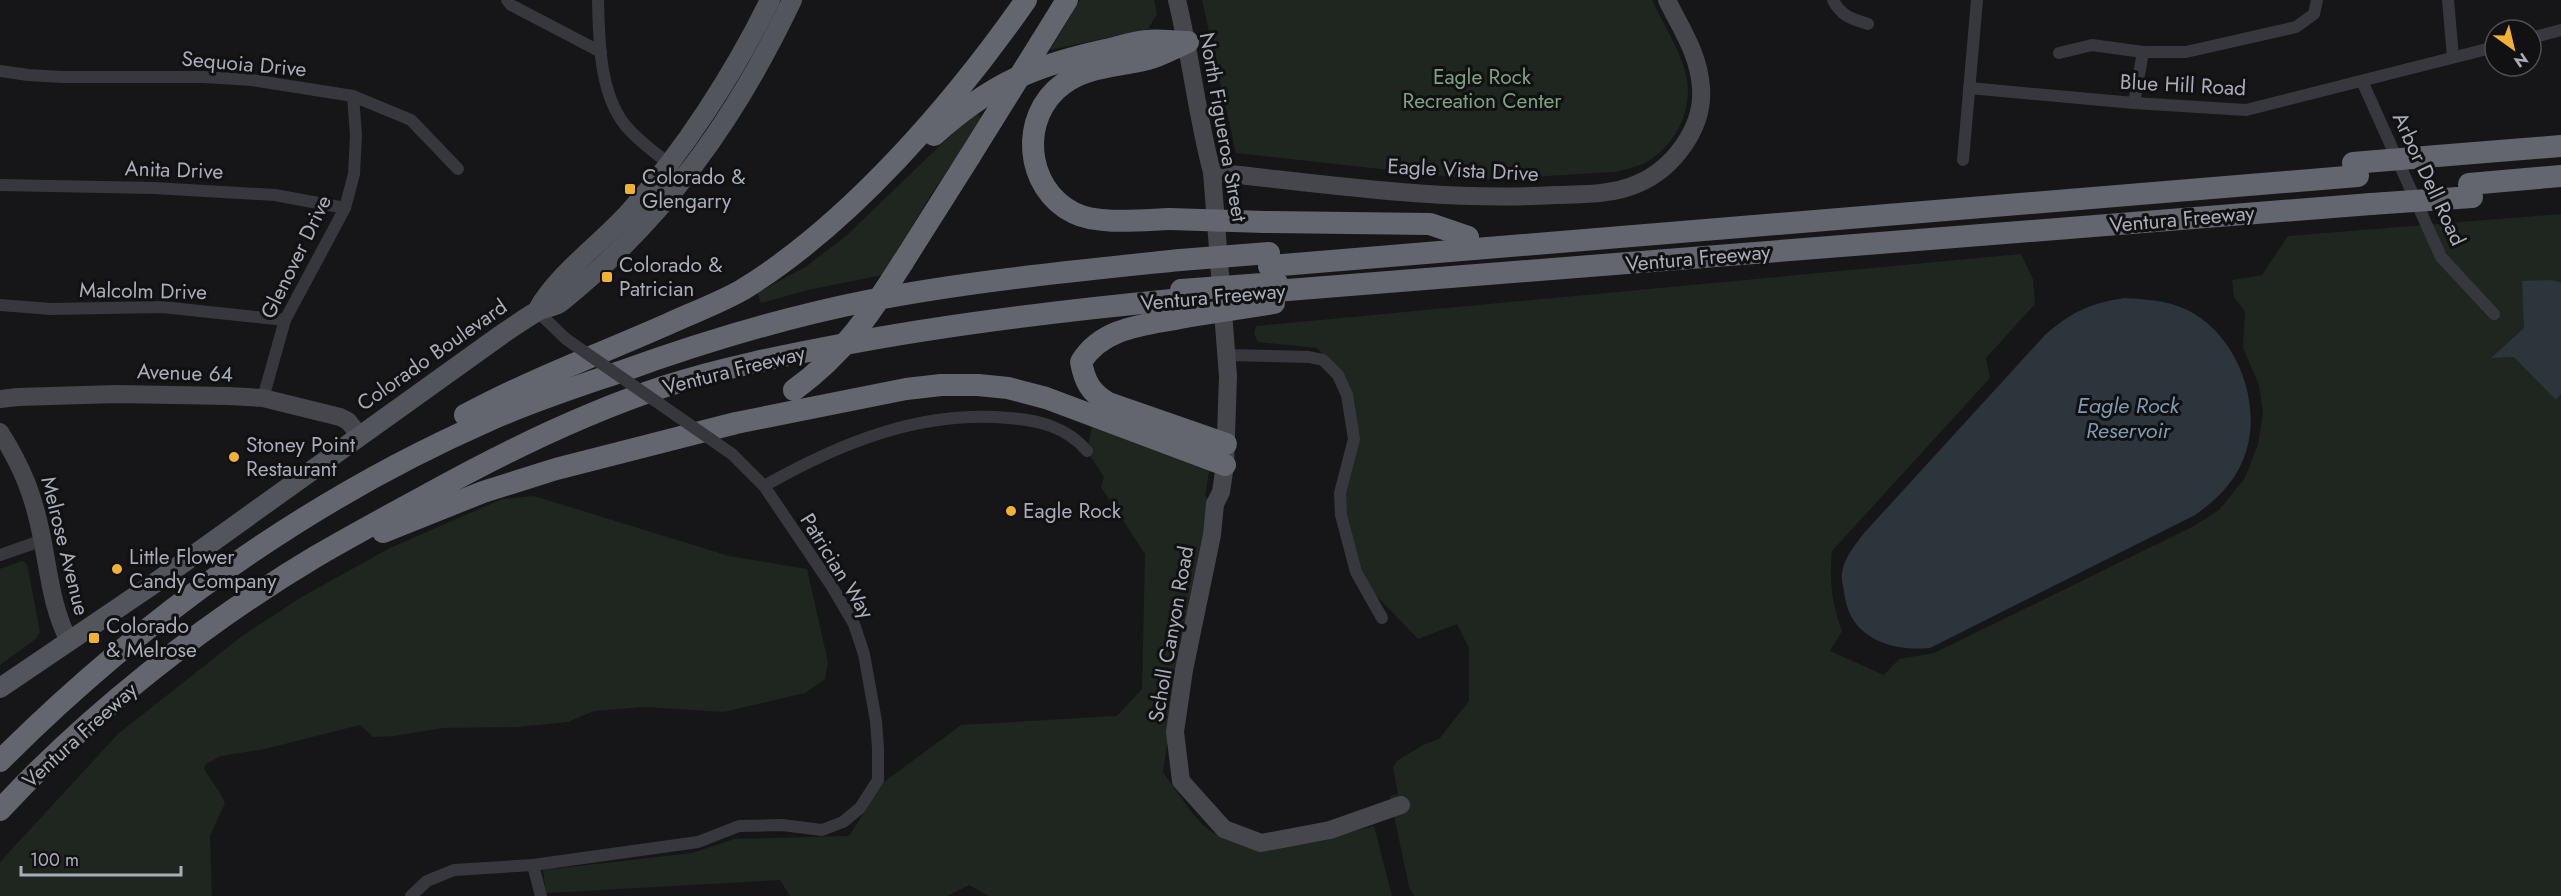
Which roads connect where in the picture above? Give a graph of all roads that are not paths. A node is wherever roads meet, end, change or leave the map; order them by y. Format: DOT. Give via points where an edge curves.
graph roads {
  1 [pos="507,0"];
  2 [pos="598,0"];
  3 [pos="770,0"];
  4 [pos="792,0"];
  5 [pos="1026,0"];
  6 [pos="1067,0"];
  7 [pos="1177,0"];
  8 [pos="1667,0"];
  9 [pos="1833,0"];
  10 [pos="1977,0"];
  11 [pos="2317,0"];
  12 [pos="2448,0"];
  13 [pos="762,18"];
  14 [pos="1869,24"];
  15 [pos="778,29"];
  16 [pos="2561,30"];
  17 [pos="2543,35"];
  18 [pos="1188,42"];
  19 [pos="2483,50"];
  20 [pos="601,52"];
  21 [pos="2143,52"];
  22 [pos="2059,53"];
  23 [pos="2453,57"];
  24 [pos="0,71"];
  25 [pos="2362,81"];
  26 [pos="1969,88"];
  27 [pos="353,96"];
  28 [pos="2134,103"];
  29 [pos="2561,146"];
  30 [pos="2561,159"];
  31 [pos="1963,160"];
  32 [pos="2439,163"];
  33 [pos="669,164"];
  34 [pos="458,169"];
  35 [pos="1212,172"];
  36 [pos="2561,176"];
  37 [pos="686,177"];
  38 [pos="2362,183"];
  39 [pos="0,185"];
  40 [pos="2149,186"];
  41 [pos="2561,189"];
  42 [pos="2471,190"];
  43 [pos="2264,192"];
  44 [pos="345,208"];
  45 [pos="2181,214"];
  46 [pos="1468,237"];
  47 [pos="789,258"];
  48 [pos="1273,279"];
  49 [pos="1182,288"];
  50 [pos="0,305"];
  51 [pos="537,311"];
  52 [pos="2494,314"];
  53 [pos="285,320"];
  54 [pos="1226,355"];
  55 [pos="263,398"];
  56 [pos="0,399"];
  57 [pos="736,423"];
  58 [pos="0,432"];
  59 [pos="359,435"];
  60 [pos="1087,451"];
  61 [pos="1226,455"];
  62 [pos="395,467"];
  63 [pos="764,486"];
  64 [pos="406,506"];
  65 [pos="43,540"];
  66 [pos="262,545"];
  67 [pos="0,555"];
  68 [pos="314,558"];
  69 [pos="1382,618"];
  70 [pos="69,641"];
  71 [pos="0,688"];
  72 [pos="0,760"];
  73 [pos="0,776"];
  74 [pos="0,792"];
  75 [pos="1401,805"];
  76 [pos="0,810"];
  77 [pos="532,865"];
  78 [pos="411,896"];
  79 [pos="541,896"];
  1 -- 20 [label="street"];
  2 -- 20 [label="street"];
  3 -- 13 [label="main road, Colorado Boulevard"];
  4 -- 15 [label="main road, Colorado Boulevard"];
  5 -- 47 [label="highway" via="977,67 919,134 862,193"];
  6 -- 57 [label="highway, bridge" via="870,315 817,373"];
  7 -- 18 [label="street, North Figueroa Street"];
  8 -- 35 [label="street, Eagle Vista Drive" via="1694,49 1701,88 1699,112 1691,134 1675,156 1637,185 1607,193 1504,198"];
  9 -- 14 [label="street" via="1846,17"];
  10 -- 26 [label="street"];
  11 -- 21 [label="street" via="2314,14 2296,27 2186,52"];
  12 -- 23 [label="street"];
  13 -- 15 [label="main road"];
  13 -- 33 [label="main road, Colorado Boulevard"];
  15 -- 37 [label="main road, Colorado Boulevard" via="747,89"];
  16 -- 17 [label="street"];
  18 -- 35 [label="street, North Figueroa Street"];
  18 -- 46 [label="highway, bridge" via="1154,57 1082,73 1047,100 1032,137 1032,155 1038,173 1061,205 1075,214 1098,219 1430,224"];
  18 -- 47 [label="highway" via="1146,40 1075,56 999,86 965,108 844,218"];
  19 -- 23 [label="street, Blue Hill Road"];
  20 -- 33 [label="street" via="606,85 624,124"];
  21 -- 22 [label="street" via="2092,45"];
  21 -- 28 [label="street"];
  23 -- 25 [label="street, Blue Hill Road"];
  24 -- 27 [label="street, Sequoia Drive" via="51,76 252,80"];
  25 -- 28 [label="street, Blue Hill Road" via="2246,110"];
  25 -- 52 [label="street, Arbor Dell Road" via="2441,256"];
  26 -- 28 [label="street, Blue Hill Road"];
  26 -- 31 [label="street"];
  27 -- 34 [label="street, Sequoia Drive" via="411,120"];
  27 -- 44 [label="street, Glenover Drive" via="354,174"];
  29 -- 32 [label="highway, Ventura Freeway"];
  30 -- 32 [label="highway"];
  32 -- 38 [label="highway, Ventura Freeway, bridge"];
  33 -- 37 [label="street"];
  33 -- 51 [label="main road, Colorado Boulevard" via="612,231 548,291"];
  35 -- 54 [label="street, North Figueroa Street"];
  36 -- 42 [label="highway"];
  37 -- 51 [label="main road, Colorado Boulevard" via="622,249 558,305"];
  38 -- 42 [label="highway, Ventura Freeway, bridge"];
  38 -- 43 [label="highway, Ventura Freeway"];
  38 -- 43 [label="highway, Ventura Freeway"];
  39 -- 44 [label="street, Anita Drive" via="264,194"];
  40 -- 43 [label="highway, Ventura Freeway"];
  40 -- 46 [label="highway, Ventura Freeway"];
  40 -- 48 [label="highway"];
  41 -- 42 [label="highway, Ventura Freeway"];
  43 -- 45 [label="highway, Ventura Freeway"];
  44 -- 53 [label="street, Glenover Drive"];
  45 -- 48 [label="highway"];
  45 -- 48 [label="highway, Ventura Freeway" via="1418,280"];
  46 -- 48 [label="highway, Ventura Freeway"];
  47 -- 66 [label="highway" via="740,291 472,411 387,457 297,512"];
  48 -- 49 [label="highway, bridge"];
  48 -- 49 [label="highway, Ventura Freeway, bridge"];
  49 -- 61 [label="highway" via="1089,349 1081,362 1083,376 1096,396 1108,403"];
  49 -- 62 [label="highway, Ventura Freeway" via="947,286 786,320 687,348 490,420"];
  49 -- 64 [label="highway, Ventura Freeway" via="922,329 807,351 667,386 549,432"];
  50 -- 53 [label="street, Malcolm Drive" via="51,309 162,307"];
  51 -- 59 [label="main road, Colorado Boulevard"];
  51 -- 63 [label="street, Patrician Way, bridge" via="566,339 732,454"];
  53 -- 55 [label="street, Glenover Drive"];
  54 -- 61 [label="street, Scholl Canyon Road"];
  54 -- 69 [label="street" via="1309,357 1323,360 1338,375 1347,394 1354,439 1341,493 1341,515 1356,572"];
  55 -- 56 [label="street, Avenue 64" via="138,394"];
  55 -- 59 [label="street, Avenue 64" via="340,417"];
  57 -- 61 [label="highway" via="906,389 978,384 1046,398"];
  57 -- 68 [label="highway" via="493,489"];
  58 -- 65 [label="street, Melrose Avenue" via="27,478"];
  59 -- 70 [label="main road, Colorado Boulevard"];
  60 -- 63 [label="street" via="1066,432 1049,425 992,416 948,417 878,434"];
  61 -- 75 [label="street, Scholl Canyon Road" via="1175,732 1181,781 1224,829 1261,843 1330,830"];
  62 -- 66 [label="highway, Ventura Freeway"];
  62 -- 73 [label="highway" via="374,491 262,559 131,656"];
  63 -- 77 [label="street, Patrician Way" via="854,624 864,654 876,721 878,780 860,808 843,822 822,830 782,825 739,826 698,842"];
  64 -- 68 [label="highway, Ventura Freeway"];
  64 -- 74 [label="highway" via="385,502 302,550 211,611 80,715"];
  65 -- 67 [label="street"];
  65 -- 70 [label="street, Melrose Avenue" via="58,618"];
  66 -- 72 [label="highway, Ventura Freeway" via="180,602 83,681"];
  68 -- 76 [label="highway, Ventura Freeway" via="232,610 121,696 38,768"];
  70 -- 71 [label="main road, Colorado Boulevard"];
  77 -- 78 [label="street, Patrician Way" via="454,870 427,881"];
  77 -- 79 [label="street"];
}
